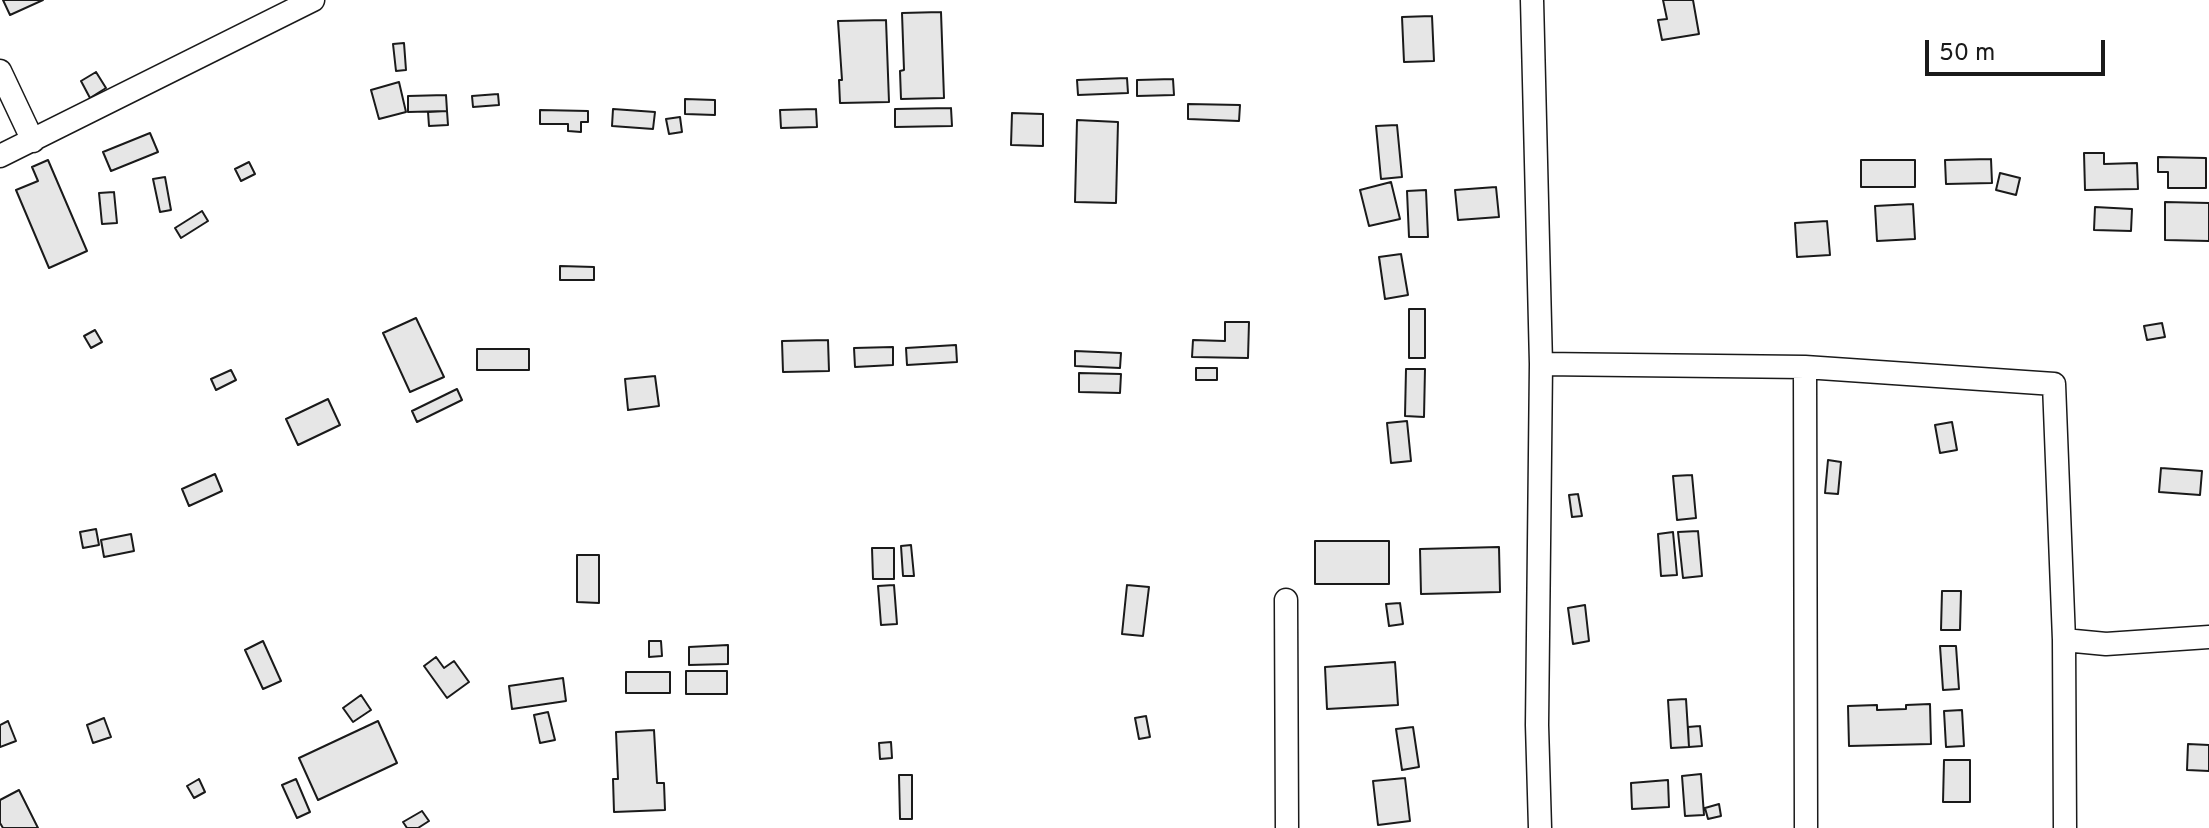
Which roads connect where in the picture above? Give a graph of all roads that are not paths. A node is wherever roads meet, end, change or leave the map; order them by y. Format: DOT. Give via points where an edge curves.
graph roads {
  1 [pos="313,0"];
  2 [pos="1532,0"];
  3 [pos="0,71"];
  4 [pos="33,141"];
  5 [pos="0,156"];
  6 [pos="1541,364"];
  7 [pos="1805,367"];
  8 [pos="1286,600"];
  9 [pos="2209,637"];
  10 [pos="2064,640"];
  11 [pos="1287,828"];
  12 [pos="1540,828"];
  13 [pos="1806,828"];
  14 [pos="2065,828"];
  1 -- 4 [label="street"];
  2 -- 6 [label="street"];
  3 -- 4 [label="street"];
  4 -- 5 [label="street"];
  6 -- 7 [label="street"];
  6 -- 12 [label="street"];
  7 -- 10 [label="street" via="2054,384"];
  7 -- 13 [label="street"];
  8 -- 11 [label="street"];
  9 -- 10 [label="street" via="2106,644"];
  10 -- 14 [label="street"];
}
